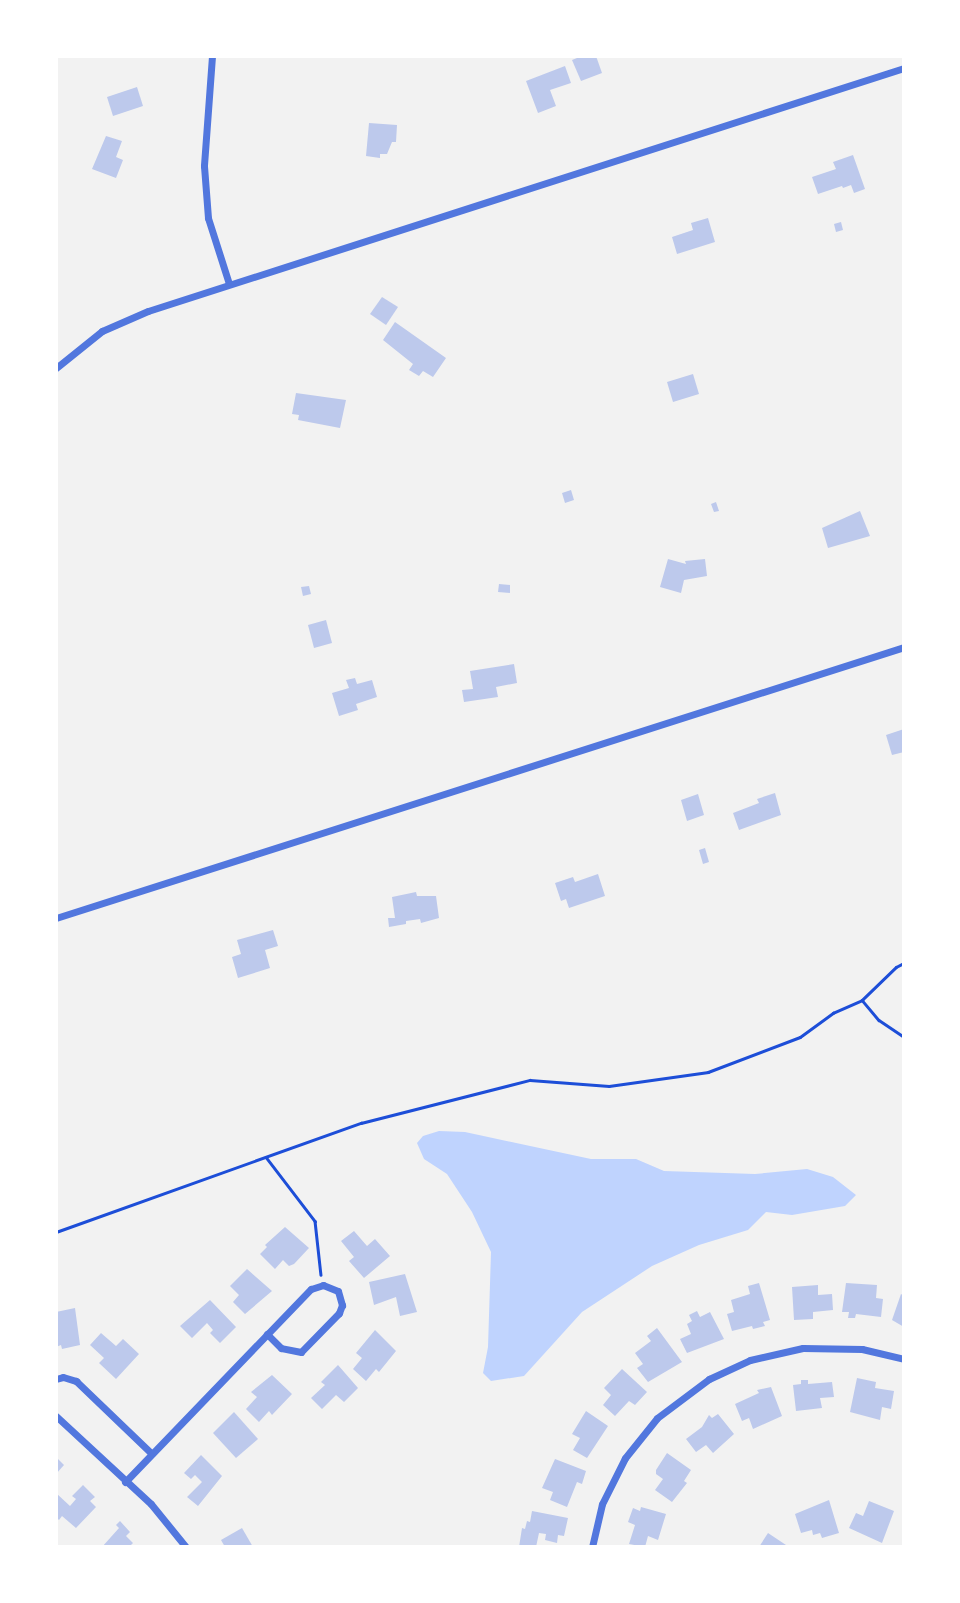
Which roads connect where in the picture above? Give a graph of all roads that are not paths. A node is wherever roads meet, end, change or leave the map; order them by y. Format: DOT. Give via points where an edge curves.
graph roads {
  1 [pos="212,56"];
  2 [pos="904,68"];
  3 [pos="229,284"];
  4 [pos="56,368"];
  5 [pos="904,647"];
  6 [pos="56,918"];
  7 [pos="267,1334"];
  8 [pos="904,1359"];
  9 [pos="56,1379"];
  10 [pos="56,1416"];
  11 [pos="152,1454"];
  12 [pos="125,1482"];
  13 [pos="186,1547"];
  14 [pos="592,1547"];
  1 -- 3 [label="street" via="204,166 208,218"];
  2 -- 3 [label="street"];
  3 -- 4 [label="street" via="102,331"];
  5 -- 6 [label="street"];
  7 -- 7 [label="street" via="311,1289 323,1285 338,1291 342,1305 336,1318 308,1346 295,1353 281,1348"];
  7 -- 11 [label="street"];
  8 -- 14 [label="street" via="862,1349 803,1348 750,1360 709,1379 657,1418 625,1458 603,1504"];
  9 -- 11 [label="street" via="76,1381"];
  10 -- 12 [label="street"];
  11 -- 12 [label="street"];
  12 -- 13 [label="street" via="151,1504"];
}
